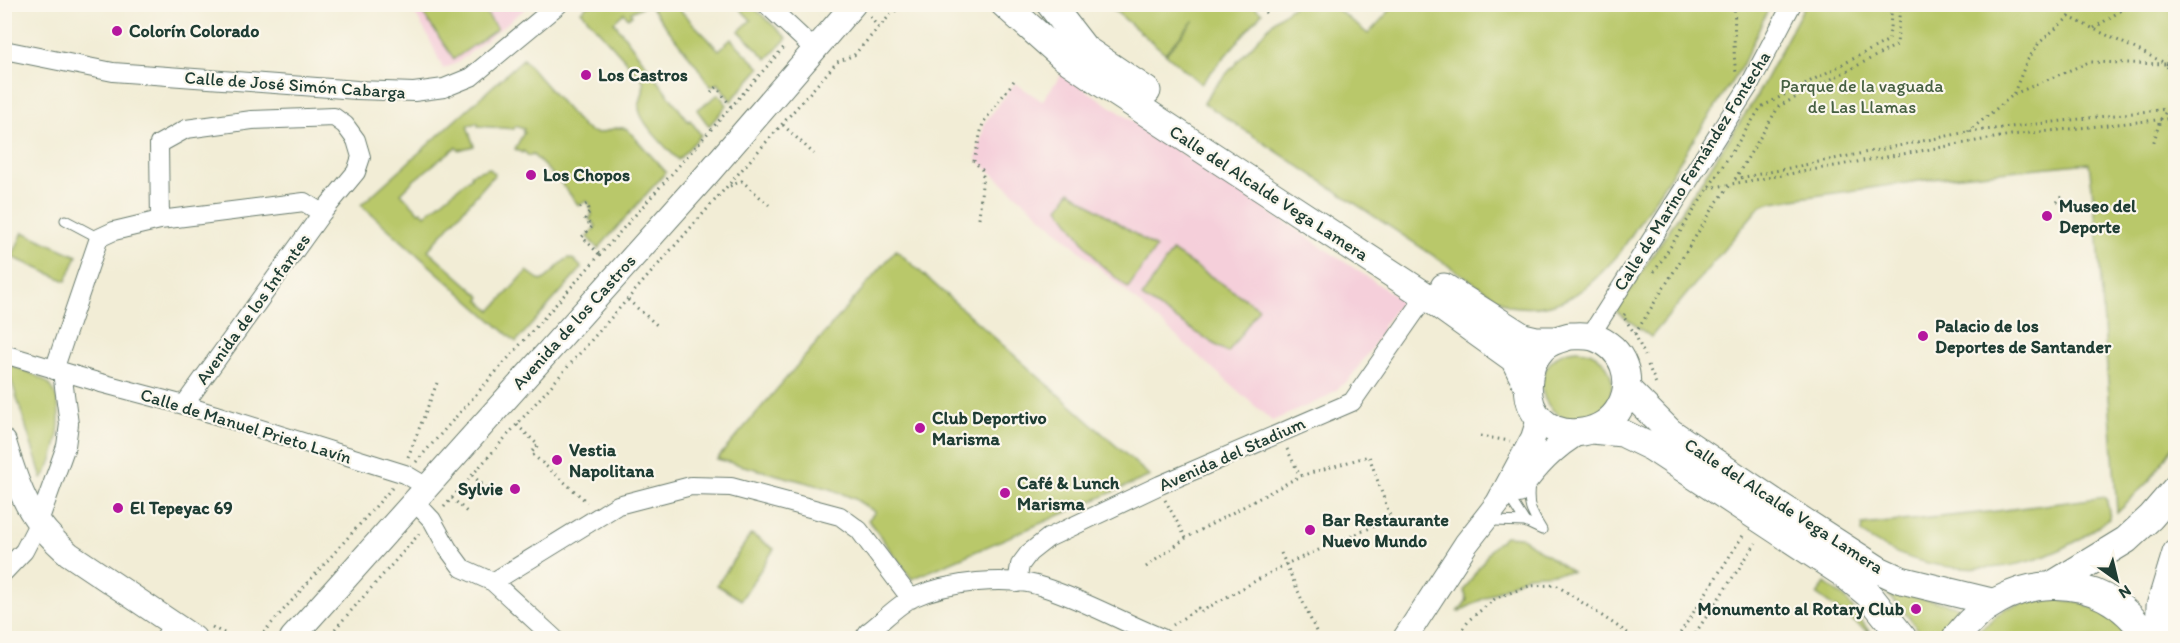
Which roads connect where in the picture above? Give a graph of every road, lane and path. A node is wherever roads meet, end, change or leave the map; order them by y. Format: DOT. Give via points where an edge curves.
graph roads {
  1 [pos="559,4"];
  2 [pos="766,4"];
  3 [pos="855,4"];
  4 [pos="905,4"];
  5 [pos="964,4"];
  6 [pos="988,4"];
  7 [pos="1004,4"];
  8 [pos="1050,4"];
  9 [pos="1256,4"];
  10 [pos="1734,4"];
  11 [pos="1792,4"];
  12 [pos="1892,4"];
  13 [pos="1900,4"];
  14 [pos="2080,4"];
  15 [pos="2131,4"];
  16 [pos="1266,13"];
  17 [pos="2069,17"];
  18 [pos="2094,28"];
  19 [pos="2175,31"];
  20 [pos="791,39"];
  21 [pos="4,50"];
  22 [pos="815,50"];
  23 [pos="2167,64"];
  24 [pos="2175,66"];
  25 [pos="1016,78"];
  26 [pos="711,92"];
  27 [pos="2013,95"];
  28 [pos="1742,97"];
  29 [pos="732,108"];
  30 [pos="2175,108"];
  31 [pos="2168,109"];
  32 [pos="2175,118"];
  33 [pos="2160,120"];
  34 [pos="783,125"];
  35 [pos="1967,132"];
  36 [pos="2153,145"];
  37 [pos="814,154"];
  38 [pos="1735,178"];
  39 [pos="1731,184"];
  40 [pos="728,186"];
  41 [pos="1709,188"];
  42 [pos="2064,195"];
  43 [pos="2057,202"];
  44 [pos="769,205"];
  45 [pos="580,208"];
  46 [pos="322,213"];
  47 [pos="980,218"];
  48 [pos="65,220"];
  49 [pos="160,220"];
  50 [pos="99,238"];
  51 [pos="599,254"];
  52 [pos="1648,280"];
  53 [pos="1426,296"];
  54 [pos="628,300"];
  55 [pos="1628,309"];
  56 [pos="658,326"];
  57 [pos="1635,334"];
  58 [pos="1590,336"];
  59 [pos="1554,340"];
  60 [pos="4,354"];
  61 [pos="58,371"];
  62 [pos="437,383"];
  63 [pos="1527,385"];
  64 [pos="1628,390"];
  65 [pos="1660,393"];
  66 [pos="184,405"];
  67 [pos="1539,419"];
  68 [pos="517,425"];
  69 [pos="1586,431"];
  70 [pos="1480,436"];
  71 [pos="4,442"];
  72 [pos="1530,444"];
  73 [pos="1285,445"];
  74 [pos="408,457"];
  75 [pos="411,468"];
  76 [pos="1532,473"];
  77 [pos="472,475"];
  78 [pos="1300,476"];
  79 [pos="400,480"];
  80 [pos="2175,488"];
  81 [pos="492,493"];
  82 [pos="421,494"];
  83 [pos="1509,494"];
  84 [pos="452,498"];
  85 [pos="1164,499"];
  86 [pos="587,502"];
  87 [pos="467,513"];
  88 [pos="432,520"];
  89 [pos="1762,520"];
  90 [pos="1496,521"];
  91 [pos="1526,522"];
  92 [pos="38,524"];
  93 [pos="1186,538"];
  94 [pos="1466,544"];
  95 [pos="1281,553"];
  96 [pos="2175,553"];
  97 [pos="1286,564"];
  98 [pos="1146,567"];
  99 [pos="4,572"];
  100 [pos="494,582"];
  101 [pos="1017,583"];
  102 [pos="2052,585"];
  103 [pos="1858,586"];
  104 [pos="911,598"];
  105 [pos="1992,602"];
  106 [pos="164,630"];
  107 [pos="199,631"];
  108 [pos="1167,632"];
  109 [pos="1404,635"];
  110 [pos="292,639"];
  111 [pos="327,639"];
  112 [pos="554,639"];
  113 [pos="864,639"];
  114 [pos="1319,639"];
  115 [pos="1456,639"];
  116 [pos="1635,639"];
  117 [pos="1677,639"];
  118 [pos="1692,639"];
  119 [pos="1887,639"];
  120 [pos="1903,639"];
  121 [pos="1956,639"];
  122 [pos="2147,639"];
  123 [pos="2159,639"];
  1 -- 21 [label="street, Calle de José Simón Cabarga" via="471,77 444,88 414,92 113,72"];
  2 -- 22 [label="street"];
  3 -- 22 [label="main road, Avenida de los Castros"];
  4 -- 34 [label="path" via="854,55 837,62"];
  5 -- 6 [label="path" via="982,9"];
  7 -- 53 [label="main road, Calle del Alcalde Vega Lamera" via="1071,62"];
  8 -- 59 [label="main road, Calle del Alcalde Vega Lamera" via="1085,49 1104,62 1491,318 1523,337"];
  9 -- 16 [label="path"];
  10 -- 28 [label="path" via="1733,57"];
  11 -- 28 [label="street, Calle de Marino Fernández Fontecha"];
  12 -- 41 [label="path" via="1889,40 1761,107"];
  13 -- 38 [label="path" via="1897,45 1779,106"];
  14 -- 17 [label="path"];
  15 -- 18 [label="path"];
  17 -- 18 [label="path"];
  17 -- 27 [label="path" via="2039,43"];
  18 -- 23 [label="path"];
  19 -- 23 [label="path"];
  20 -- 29 [label="path"];
  22 -- 82 [label="main road, Avenida de los Castros"];
  23 -- 24 [label="path"];
  23 -- 27 [label="path" via="2090,62"];
  23 -- 31 [label="path" via="2171,88"];
  25 -- 47 [label="path" via="983,123 974,161 983,174"];
  26 -- 29 [label="path" via="717,87"];
  27 -- 35 [label="path"];
  28 -- 58 [label="street, Calle de Marino Fernández Fontecha"];
  29 -- 51 [label="path"];
  30 -- 31 [label="path"];
  31 -- 33 [label="path"];
  31 -- 35 [label="path"];
  32 -- 33 [label="path"];
  33 -- 36 [label="path"];
  33 -- 39 [label="path" via="2011,135"];
  34 -- 37 [label="path"];
  34 -- 40 [label="path"];
  35 -- 38 [label="path"];
  38 -- 39 [label="path"];
  39 -- 41 [label="path"];
  39 -- 57 [label="path"];
  40 -- 44 [label="path" via="742,181"];
  40 -- 54 [label="path"];
  41 -- 52 [label="path"];
  42 -- 43 [label="path"];
  45 -- 51 [label="path" via="587,204 590,211 585,219 592,227 582,237"];
  46 -- 49 [label="street, Avenida de los Infantes" via="304,202"];
  46 -- 49 [label="street, Avenida de los Infantes" via="356,172 361,157 356,140 333,117 252,120 186,129 172,136 159,144"];
  46 -- 66 [label="street, Avenida de los Infantes"];
  48 -- 50 [label="lane"];
  49 -- 50 [label="street, Avenida de los Infantes"];
  50 -- 61 [label="street"];
  51 -- 75 [label="path"];
  53 -- 63 [label="main road, Calle del Alcalde Vega Lamera" via="1514,360"];
  53 -- 101 [label="street, Avenida del Stadium" via="1352,402 1047,538 1020,566"];
  54 -- 56 [label="path"];
  54 -- 68 [label="path"];
  55 -- 57 [label="path" via="1623,316"];
  57 -- 65 [label="path"];
  58 -- 59 [label="main road"];
  58 -- 64 [label="main road" via="1612,349 1620,360"];
  59 -- 63 [label="main road" via="1536,356"];
  60 -- 61 [label="street"];
  61 -- 66 [label="street, Calle de Manuel Prieto Lavín"];
  61 -- 92 [label="street" via="69,424 66,446"];
  62 -- 74 [label="path"];
  63 -- 67 [label="main road"];
  64 -- 69 [label="main road" via="1608,422"];
  64 -- 105 [label="main road, Calle del Alcalde Vega Lamera" via="1670,432 1879,570 1901,580"];
  66 -- 82 [label="street, Calle de Manuel Prieto Lavín" via="405,474"];
  67 -- 69 [label="main road" via="1558,430"];
  67 -- 72 [label="main road"];
  68 -- 77 [label="path"];
  68 -- 86 [label="path" via="538,445 531,453"];
  69 -- 76 [label="main road" via="1557,448"];
  69 -- 89 [label="main road, Calle del Alcalde Vega Lamera" via="1622,433 1651,447"];
  70 -- 72 [label="path"];
  71 -- 92 [label="main road" via="13,473"];
  72 -- 83 [label="main road"];
  73 -- 78 [label="path"];
  76 -- 83 [label="main road"];
  76 -- 91 [label="lane" via="1530,511 1542,530"];
  77 -- 81 [label="path"];
  77 -- 84 [label="path"];
  78 -- 93 [label="path"];
  78 -- 97 [label="path" via="1369,456 1391,519"];
  79 -- 107 [label="path" via="263,633 250,638"];
  80 -- 102 [label="main road" via="2126,540"];
  82 -- 88 [label="street, Calle de Manuel Prieto Lavín"];
  82 -- 110 [label="main road, Avenida de los Castros"];
  83 -- 90 [label="main road"];
  83 -- 91 [label="lane"];
  83 -- 94 [label="main road"];
  84 -- 87 [label="path"];
  84 -- 88 [label="path"];
  85 -- 93 [label="path"];
  88 -- 100 [label="street, Calle de Manuel Prieto Lavín" via="462,568"];
  88 -- 111 [label="path"];
  89 -- 103 [label="main road, Calle del Alcalde Vega Lamera"];
  89 -- 117 [label="path"];
  89 -- 118 [label="path"];
  90 -- 91 [label="lane"];
  90 -- 94 [label="main road"];
  92 -- 99 [label="street" via="24,551"];
  92 -- 106 [label="main road" via="69,554"];
  93 -- 98 [label="path"];
  94 -- 109 [label="main road"];
  95 -- 97 [label="path"];
  96 -- 123 [label="main road" via="2160,606"];
  97 -- 108 [label="path" via="1200,612 1198,608"];
  97 -- 114 [label="path"];
  100 -- 104 [label="street" via="618,505 691,486 730,487 840,516 866,538"];
  100 -- 112 [label="street, Calle de Manuel Prieto Lavín"];
  101 -- 104 [label="street" via="951,585"];
  101 -- 108 [label="street" via="1042,586"];
  102 -- 105 [label="main road" via="2024,589"];
  102 -- 122 [label="main road" via="2106,599 2133,620"];
  103 -- 119 [label="street"];
  103 -- 120 [label="main road, Calle del Alcalde Vega Lamera"];
  104 -- 113 [label="street"];
  105 -- 121 [label="main road" via="1966,624"];
  106 -- 107 [label="main road"];
  115 -- 116 [label="path" via="1470,619 1496,598 1529,586 1556,585"];
}
